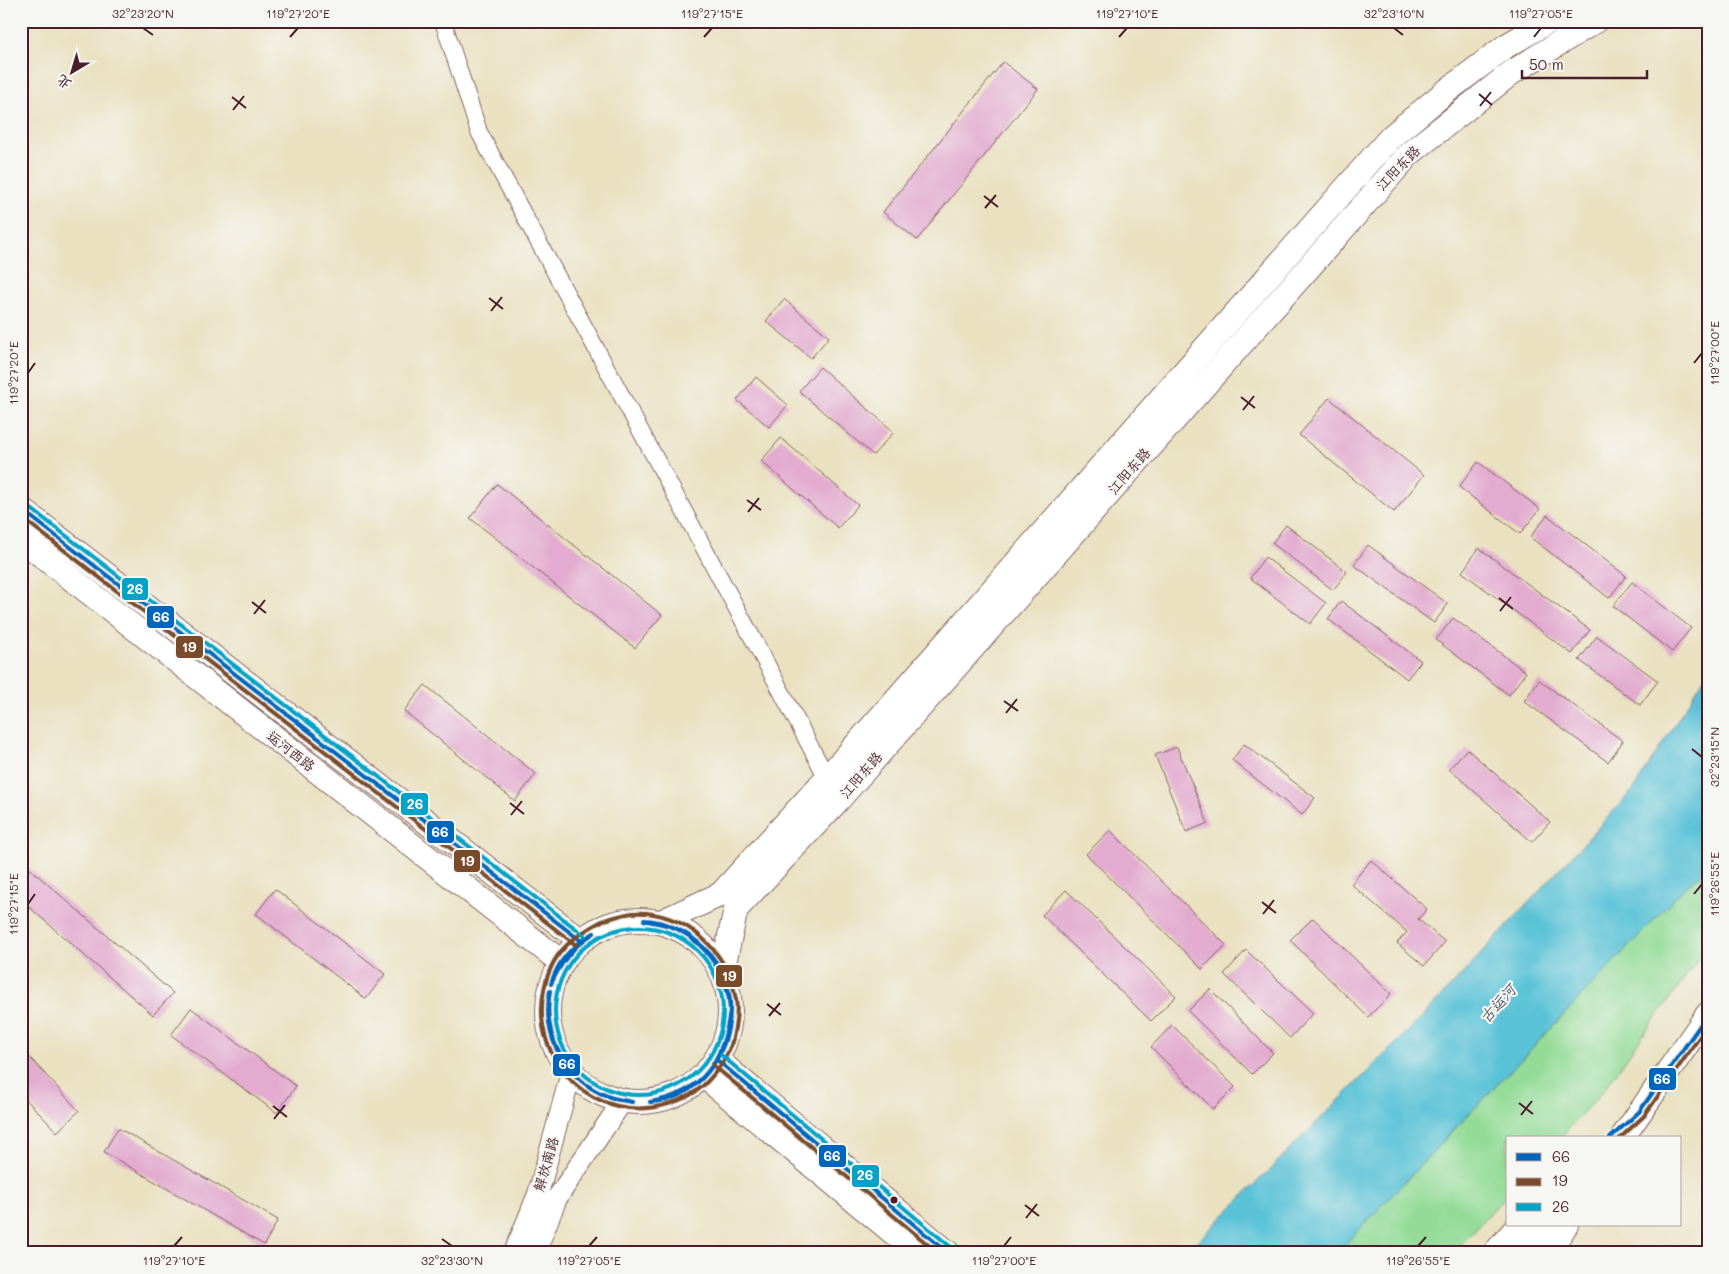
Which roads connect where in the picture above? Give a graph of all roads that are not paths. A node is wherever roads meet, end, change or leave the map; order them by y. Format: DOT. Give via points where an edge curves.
graph roads {
  1 [pos="443,21"];
  2 [pos="1549,21"];
  3 [pos="1595,21"];
  4 [pos="21,509"];
  5 [pos="21,539"];
  6 [pos="826,778"];
  7 [pos="661,922"];
  8 [pos="580,940"];
  9 [pos="561,962"];
  10 [pos="722,972"];
  11 [pos="1708,1014"];
  12 [pos="711,1068"];
  13 [pos="571,1073"];
  14 [pos="622,1102"];
  15 [pos="1639,1112"];
  16 [pos="1612,1136"];
  17 [pos="1618,1136"];
  18 [pos="1623,1136"];
  19 [pos="1518,1226"];
  20 [pos="1538,1226"];
  21 [pos="1565,1226"];
  22 [pos="514,1253"];
  23 [pos="535,1253"];
  24 [pos="918,1253"];
  25 [pos="948,1253"];
  26 [pos="1494,1253"];
  27 [pos="1516,1253"];
  28 [pos="1547,1253"];
  1 -- 6 [label="street" via="479,132"];
  2 -- 6 [label="main road, 江阳东路" via="1506,46 1391,137"];
  3 -- 10 [label="main road, 江阳东路" via="1511,73 1409,154 838,800 736,909"];
  4 -- 8 [label="main road, 运河西路"];
  5 -- 9 [label="main road, 运河西路"];
  6 -- 7 [label="main road, 江阳东路" via="721,894"];
  7 -- 8 [label="main road" via="632,920 605,926"];
  7 -- 10 [label="main road" via="684,932 704,947"];
  8 -- 9 [label="main road"];
  9 -- 13 [label="main road" via="549,990 547,1020 555,1048"];
  10 -- 12 [label="main road" via="730,1001 729,1031"];
  11 -- 15 [label="main road"];
  12 -- 14 [label="main road" via="680,1094 652,1102"];
  12 -- 24 [label="main road"];
  12 -- 25 [label="main road"];
  13 -- 14 [label="main road" via="594,1091"];
  13 -- 22 [label="street, 解放南路" via="538,1194"];
  14 -- 23 [label="street, 解放南路" via="557,1198"];
  15 -- 16 [label="main road"];
  15 -- 17 [label="main road"];
  15 -- 18 [label="main road"];
  19 -- 26 [label="main road"];
  20 -- 27 [label="main road"];
  21 -- 28 [label="main road"];
}
